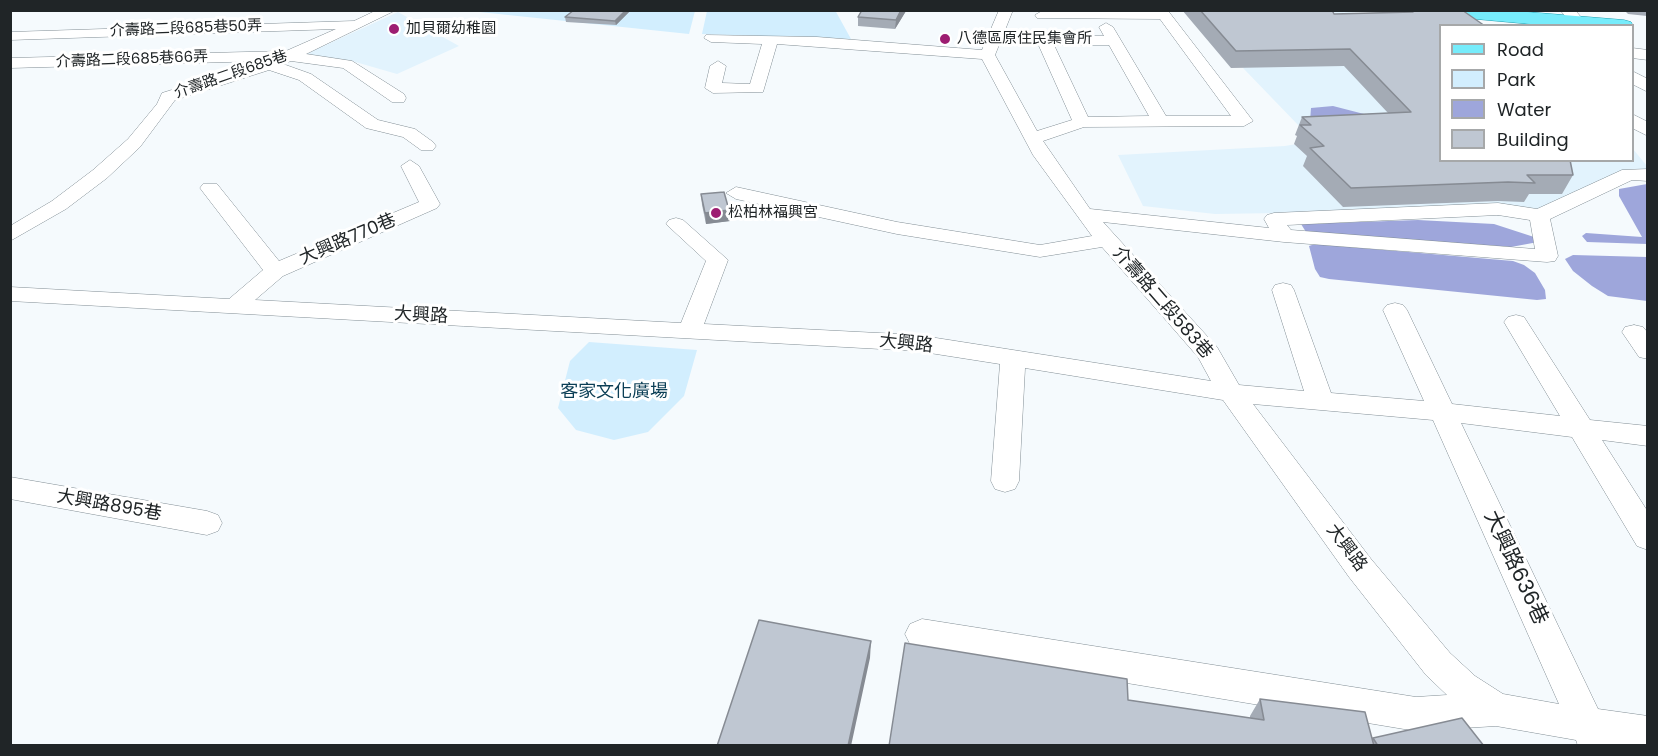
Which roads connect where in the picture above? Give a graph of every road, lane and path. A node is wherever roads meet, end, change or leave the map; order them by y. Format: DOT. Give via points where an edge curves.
graph roads {
  1 [pos="389,10"];
  2 [pos="1006,10"];
  3 [pos="1431,10"];
  4 [pos="1104,14"];
  5 [pos="1042,15"];
  6 [pos="165,17"];
  7 [pos="1584,20"];
  8 [pos="361,23"];
  9 [pos="1616,24"];
  10 [pos="148,30"];
  11 [pos="10,36"];
  12 [pos="711,38"];
  13 [pos="770,41"];
  14 [pos="1114,41"];
  15 [pos="987,55"];
  16 [pos="290,56"];
  17 [pos="10,63"];
  18 [pos="269,64"];
  19 [pos="718,66"];
  20 [pos="1634,79"];
  21 [pos="1645,97"];
  22 [pos="398,98"];
  23 [pos="1634,121"];
  24 [pos="1083,122"];
  25 [pos="1161,122"];
  26 [pos="1647,131"];
  27 [pos="1032,138"];
  28 [pos="427,146"];
  29 [pos="410,166"];
  30 [pos="1647,176"];
  31 [pos="210,188"];
  32 [pos="736,194"];
  33 [pos="1084,214"];
  34 [pos="1539,216"];
  35 [pos="676,224"];
  36 [pos="10,235"];
  37 [pos="1284,236"];
  38 [pos="1107,240"];
  39 [pos="275,271"];
  40 [pos="1283,290"];
  41 [pos="10,294"];
  42 [pos="234,306"];
  43 [pos="1395,310"];
  44 [pos="1515,322"];
  45 [pos="690,330"];
  46 [pos="1013,360"];
  47 [pos="1231,393"];
  48 [pos="1320,400"];
  49 [pos="1443,412"];
  50 [pos="1580,428"];
  51 [pos="1647,436"];
  52 [pos="1005,481"];
  53 [pos="10,488"];
  54 [pos="207,523"];
  55 [pos="1647,538"];
  56 [pos="922,634"];
  57 [pos="1496,709"];
  58 [pos="1647,733"];
  59 [pos="1592,734"];
  1 -- 8 [label="street, 介壽路二段685巷"];
  2 -- 15 [label="street"];
  3 -- 7 [label="main road"];
  4 -- 5 [label="street"];
  4 -- 14 [label="street"];
  4 -- 25 [label="street" via="1164,15 1244,121"];
  6 -- 10 [label="street"];
  7 -- 9 [label="main road"];
  8 -- 10 [label="street, 介壽路二段685巷50弄"];
  8 -- 16 [label="street, 介壽路二段685巷"];
  10 -- 11 [label="street, 介壽路二段685巷50弄"];
  12 -- 13 [label="street"];
  13 -- 15 [label="street" via="817,41"];
  13 -- 19 [label="street" via="757,89 713,88"];
  14 -- 24 [label="street" via="1047,40 1046,46"];
  14 -- 25 [label="street"];
  15 -- 27 [label="street, 介壽路二段583巷"];
  16 -- 17 [label="street, 介壽路二段685巷66弄"];
  16 -- 18 [label="street, 介壽路二段685巷"];
  16 -- 22 [label="street" via="347,64"];
  18 -- 28 [label="street" via="305,77 372,124 409,133"];
  18 -- 36 [label="street, 介壽路二段685巷" via="168,97 134,143 100,174"];
  20 -- 21 [label="street"];
  23 -- 26 [label="street"];
  24 -- 25 [label="street"];
  24 -- 27 [label="street"];
  27 -- 33 [label="street, 介壽路二段583巷"];
  29 -- 39 [label="street, 大興路770巷" via="430,204"];
  30 -- 34 [label="street" via="1629,174"];
  31 -- 39 [label="street"];
  32 -- 38 [label="street" via="897,228 1040,251"];
  33 -- 37 [label="street"];
  33 -- 38 [label="street, 介壽路二段583巷"];
  34 -- 37 [label="street" via="1498,209 1274,219"];
  34 -- 37 [label="street" via="1547,256"];
  35 -- 45 [label="street" via="717,260"];
  38 -- 47 [label="street, 介壽路二段583巷" via="1208,353"];
  39 -- 42 [label="street, 大興路770巷"];
  40 -- 48 [label="street"];
  41 -- 42 [label="street, 大興路"];
  42 -- 45 [label="street, 大興路"];
  43 -- 49 [label="street, 大興路636巷"];
  44 -- 50 [label="street"];
  45 -- 46 [label="street, 大興路" via="917,343"];
  46 -- 47 [label="street, 大興路"];
  46 -- 52 [label="street"];
  47 -- 48 [label="street"];
  47 -- 57 [label="street, 大興路" via="1360,568 1438,664"];
  48 -- 49 [label="street"];
  49 -- 50 [label="street"];
  49 -- 59 [label="street, 大興路636巷"];
  50 -- 51 [label="street"];
  50 -- 55 [label="street"];
  53 -- 54 [label="street, 大興路895巷"];
  56 -- 57 [label="street" via="1416,714"];
  57 -- 59 [label="street, 大興路"];
  58 -- 59 [label="street, 大興路"];
}
